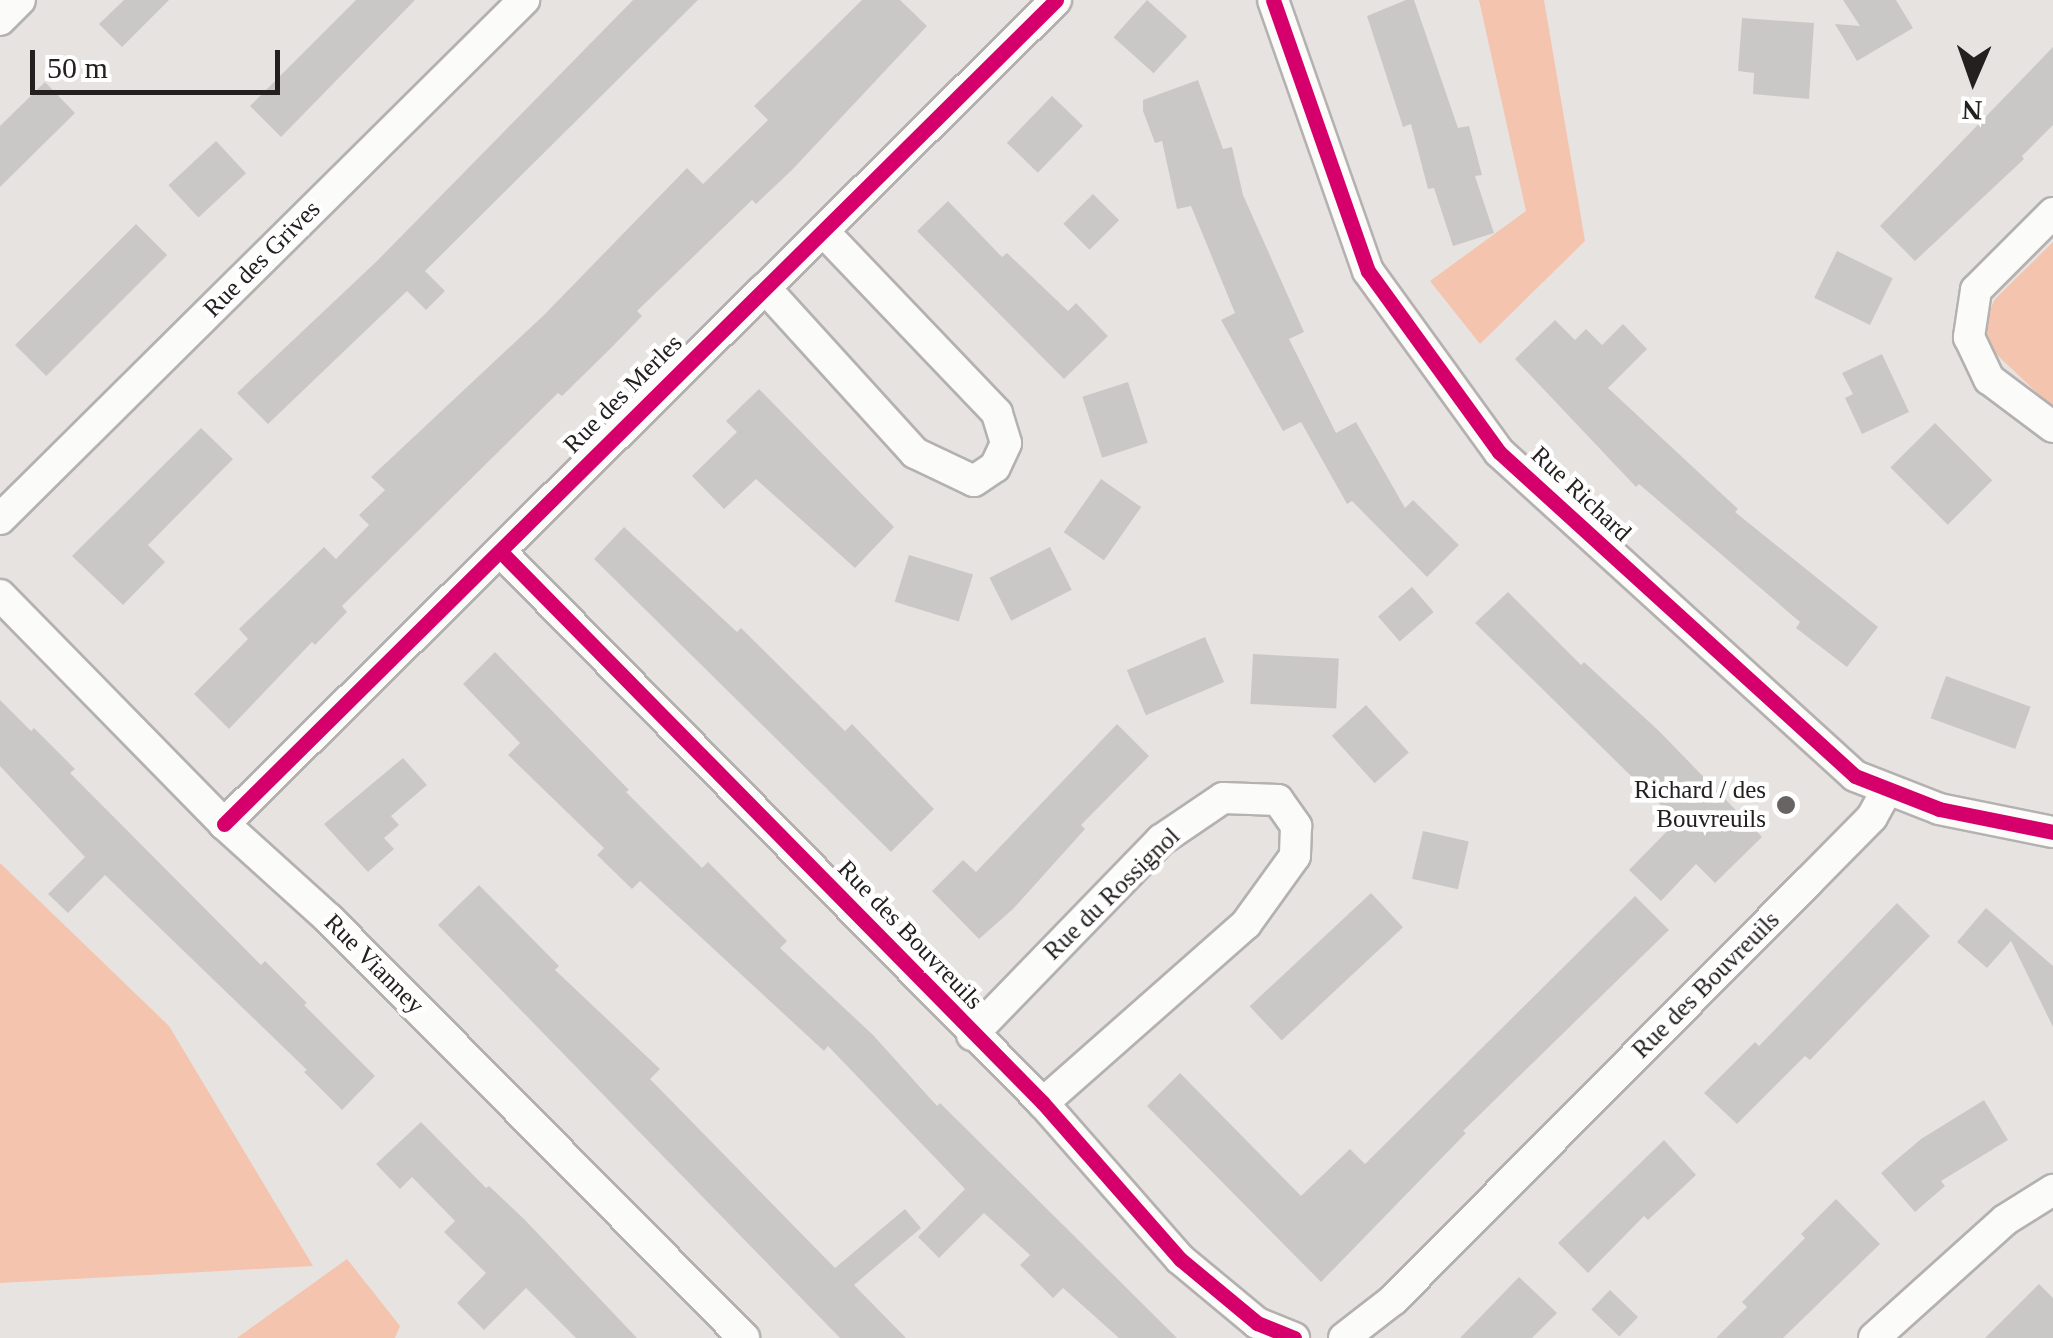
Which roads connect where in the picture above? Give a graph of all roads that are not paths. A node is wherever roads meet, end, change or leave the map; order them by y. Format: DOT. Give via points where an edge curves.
graph roads {
  1 [pos="20,0"];
  2 [pos="524,0"];
  3 [pos="1056,0"];
  4 [pos="1273,0"];
  5 [pos="0,20"];
  6 [pos="2053,213"];
  7 [pos="823,231"];
  8 [pos="765,288"];
  9 [pos="2053,427"];
  10 [pos="0,519"];
  11 [pos="500,551"];
  12 [pos="0,595"];
  13 [pos="1886,792"];
  14 [pos="224,824"];
  15 [pos="2053,832"];
  16 [pos="972,1035"];
  17 [pos="1044,1103"];
  18 [pos="2053,1190"];
  19 [pos="744,1338"];
  20 [pos="1294,1338"];
  21 [pos="1344,1338"];
  22 [pos="1874,1338"];
  1 -- 5 [label="street"];
  2 -- 10 [label="street, Rue des Grives"];
  3 -- 7 [label="street, Rue des Merles"];
  4 -- 13 [label="street, Rue Richard" via="1368,271 1499,452 1820,748"];
  6 -- 9 [label="street" via="1976,290 1969,338 1988,379"];
  7 -- 8 [label="street, Rue des Merles"];
  7 -- 8 [label="street" via="997,412 1006,443 994,467 974,481 916,454"];
  8 -- 11 [label="street, Rue des Merles"];
  11 -- 14 [label="street, Rue des Merles"];
  11 -- 16 [label="street, Rue des Bouvreuils"];
  12 -- 14 [label="street, Rue Vianney"];
  13 -- 15 [label="street, Rue Richard"];
  13 -- 21 [label="street, Rue des Bouvreuils" via="1872,818 1393,1300"];
  14 -- 19 [label="street, Rue Vianney" via="330,919"];
  16 -- 17 [label="street, Rue des Bouvreuils"];
  16 -- 17 [label="street, Rue du Rossignol" via="1161,840 1223,798 1278,800 1296,826 1295,856 1246,924"];
  17 -- 20 [label="street, Rue des Bouvreuils" via="1180,1259 1257,1322"];
  18 -- 22 [label="street" via="2005,1220"];
}
